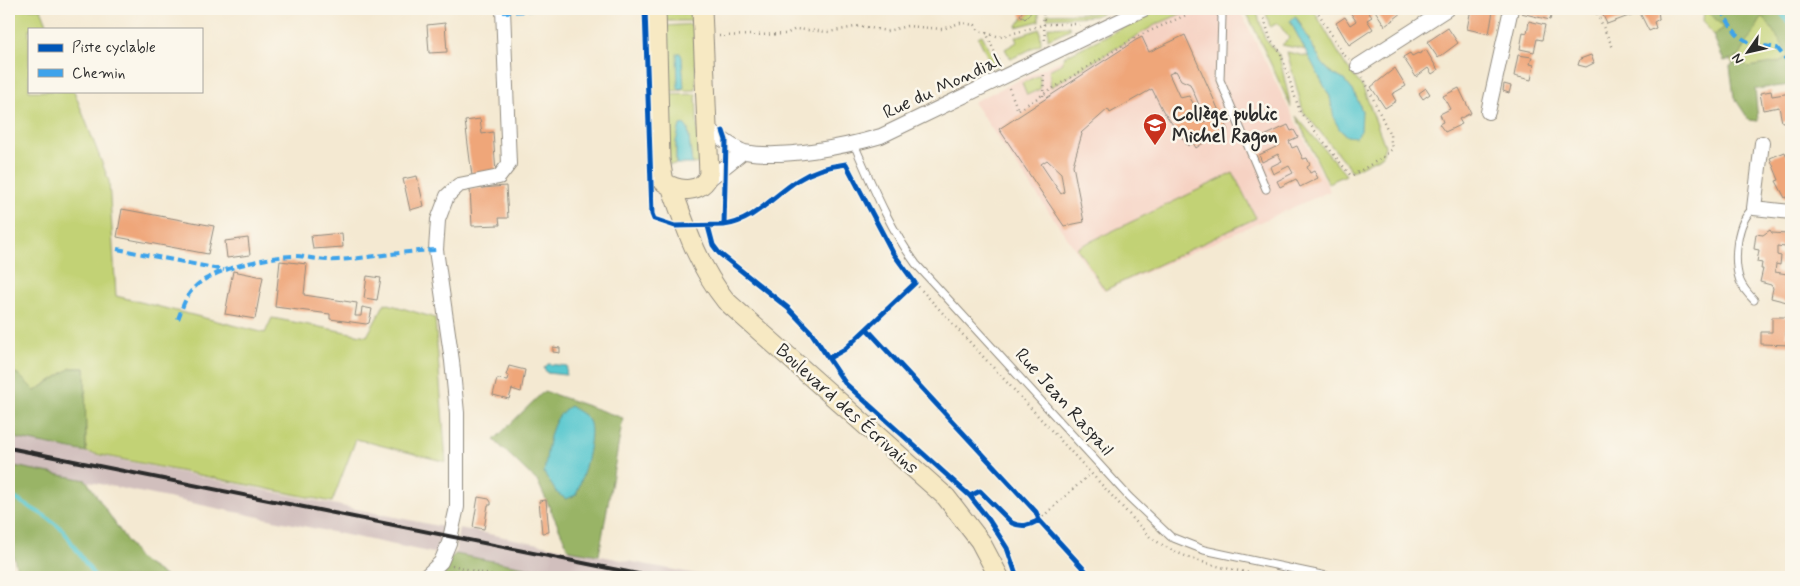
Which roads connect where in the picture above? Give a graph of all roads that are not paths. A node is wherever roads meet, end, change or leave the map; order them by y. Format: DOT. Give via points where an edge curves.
graph roads {
  1 [pos="503,9"];
  2 [pos="656,9"];
  3 [pos="702,9"];
  4 [pos="1144,9"];
  5 [pos="1218,9"];
  6 [pos="1447,9"];
  7 [pos="1511,9"];
  8 [pos="1358,66"];
  9 [pos="1488,112"];
  10 [pos="706,128"];
  11 [pos="854,144"];
  12 [pos="1762,144"];
  13 [pos="744,152"];
  14 [pos="702,184"];
  15 [pos="671,186"];
  16 [pos="1266,189"];
  17 [pos="1754,208"];
  18 [pos="1791,212"];
  19 [pos="692,244"];
  20 [pos="1754,300"];
  21 [pos="425,577"];
  22 [pos="999,577"];
  23 [pos="1331,577"];
  1 -- 21 [label="street" via="509,164 499,177 459,185 452,190 442,205 436,236 452,361 458,447 457,507 441,562"];
  2 -- 15 [label="main road, Boulevard des Écrivains" via="660,160 664,182"];
  3 -- 10 [label="main road"];
  4 -- 11 [label="street, Rue du Mondial" via="881,136"];
  5 -- 16 [label="lane" via="1222,16 1220,80"];
  6 -- 8 [label="street"];
  7 -- 9 [label="street"];
  10 -- 13 [label="street"];
  10 -- 14 [label="main road" via="709,174"];
  11 -- 13 [label="street, Rue du Mondial" via="806,152"];
  11 -- 23 [label="lane, Rue Jean Raspail" via="900,242 916,264 1129,497 1170,537 1204,550"];
  12 -- 17 [label="street"];
  13 -- 14 [label="street"];
  14 -- 15 [label="main road" via="685,190"];
  14 -- 19 [label="main road" via="690,219"];
  15 -- 19 [label="main road, Boulevard des Écrivains"];
  17 -- 18 [label="street"];
  17 -- 20 [label="lane" via="1745,214 1740,228 1737,268 1740,282"];
  19 -- 22 [label="main road, Boulevard des Écrivains" via="710,281 726,301 946,497 980,541"];
}
